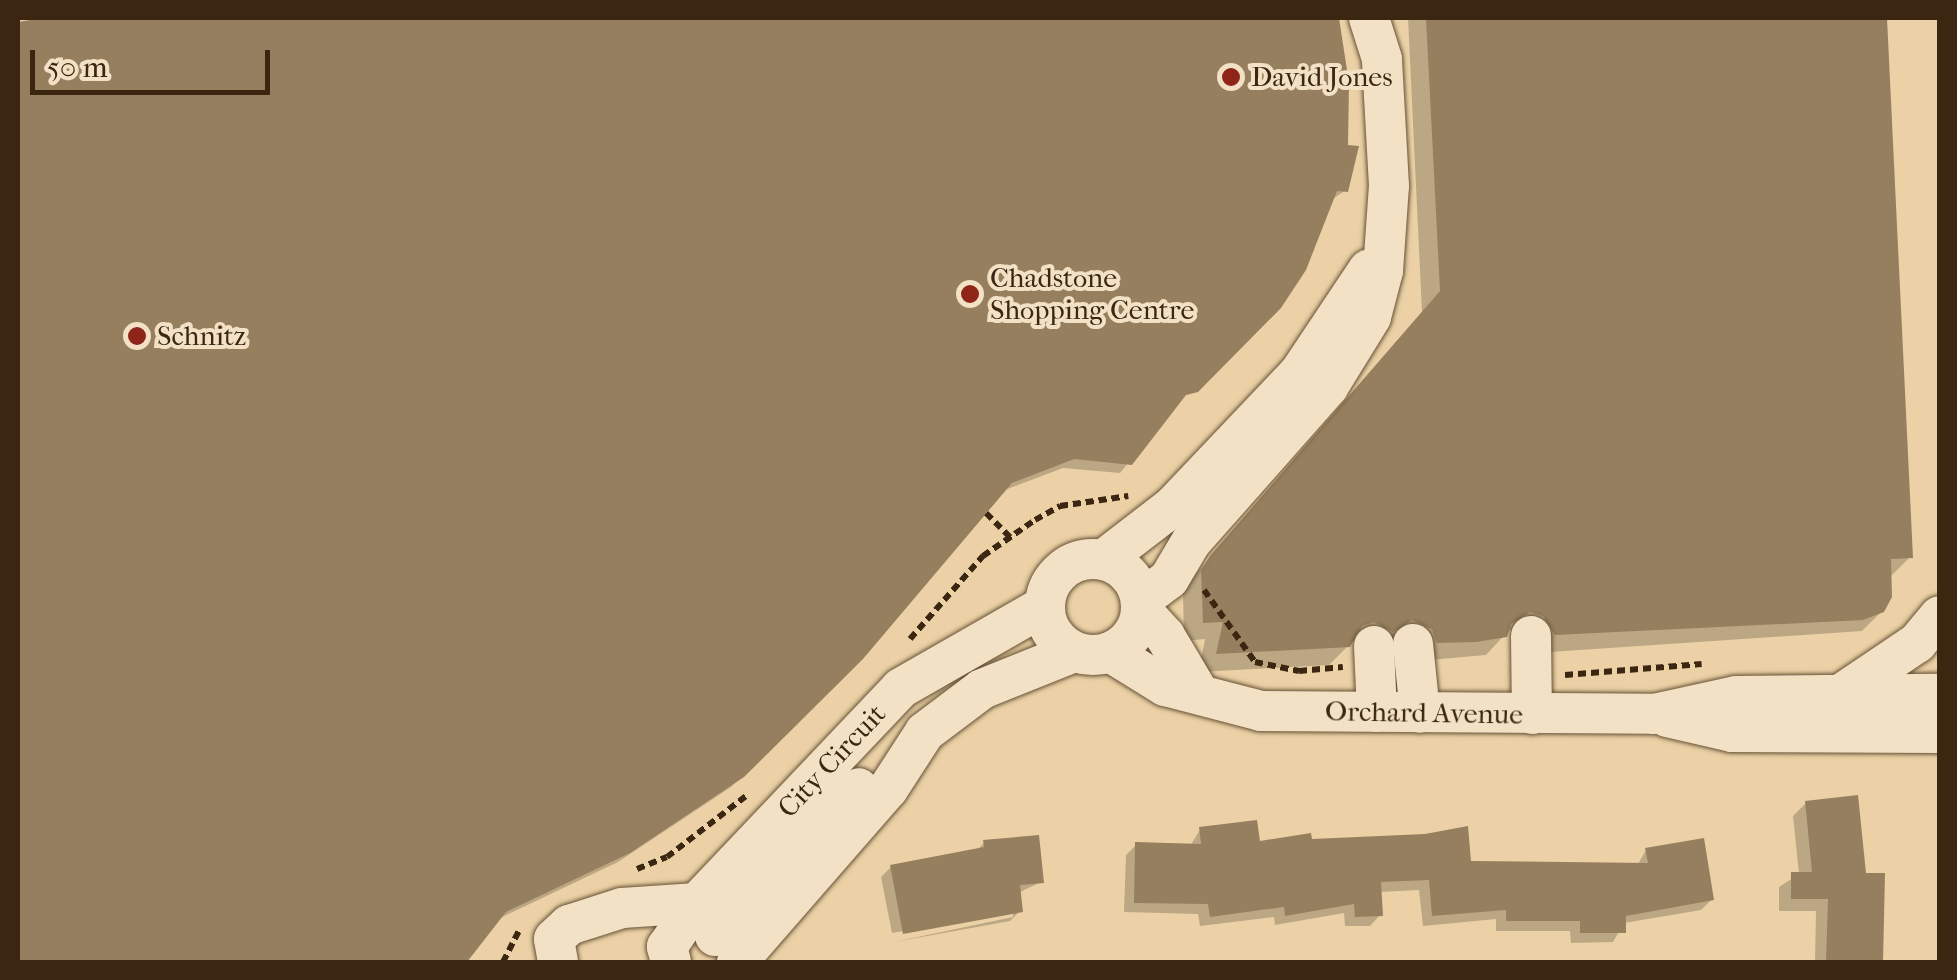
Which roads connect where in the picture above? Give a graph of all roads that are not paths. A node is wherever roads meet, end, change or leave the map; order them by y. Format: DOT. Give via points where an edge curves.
graph roads {
  1 [pos="1379,27"];
  2 [pos="1387,214"];
  3 [pos="1103,560"];
  4 [pos="1141,605"];
  5 [pos="1044,606"];
  6 [pos="1940,616"];
  7 [pos="1531,636"];
  8 [pos="1092,652"];
  9 [pos="1198,690"];
  10 [pos="1841,694"];
  11 [pos="1940,694"];
  12 [pos="1532,695"];
  13 [pos="1377,712"];
  14 [pos="1420,712"];
  15 [pos="1654,714"];
  16 [pos="867,723"];
  17 [pos="1940,733"];
  18 [pos="903,760"];
  19 [pos="810,828"];
  20 [pos="717,934"];
  21 [pos="558,962"];
  22 [pos="672,962"];
  1 -- 2 [label="street"];
  2 -- 3 [label="street" via="1366,277 1300,372 1173,506"];
  2 -- 4 [label="street" via="1378,299 1354,352"];
  3 -- 4 [label="street" via="1128,574"];
  3 -- 5 [label="street" via="1075,562 1059,572"];
  4 -- 8 [label="street" via="1132,636"];
  4 -- 9 [label="street"];
  5 -- 8 [label="street" via="1052,633"];
  5 -- 16 [label="street, City Circuit" via="913,679"];
  6 -- 10 [label="street" via="1917,643"];
  7 -- 12 [label="street"];
  8 -- 9 [label="street, Orchard Avenue" via="1165,686"];
  8 -- 18 [label="street, City Circuit" via="982,689 936,721"];
  9 -- 13 [label="street, Orchard Avenue" via="1250,710"];
  10 -- 11 [label="street, Orchard Avenue"];
  10 -- 15 [label="street, Orchard Avenue" via="1736,696"];
  12 -- 14 [label="street, Orchard Avenue"];
  12 -- 15 [label="street, Orchard Avenue"];
  13 -- 14 [label="street, Orchard Avenue"];
  13 -- 14 [label="street" via="1387,651"];
  15 -- 17 [label="street, Orchard Avenue" via="1732,732"];
  16 -- 19 [label="street" via="868,748 814,811"];
  16 -- 20 [label="street, City Circuit"];
  18 -- 19 [label="street" via="886,764 826,822"];
  18 -- 20 [label="street, City Circuit" via="888,789"];
  19 -- 20 [label="street"];
  20 -- 21 [label="street" via="622,908 580,920 554,939"];
  20 -- 22 [label="street, City Circuit" via="666,947"];
}
